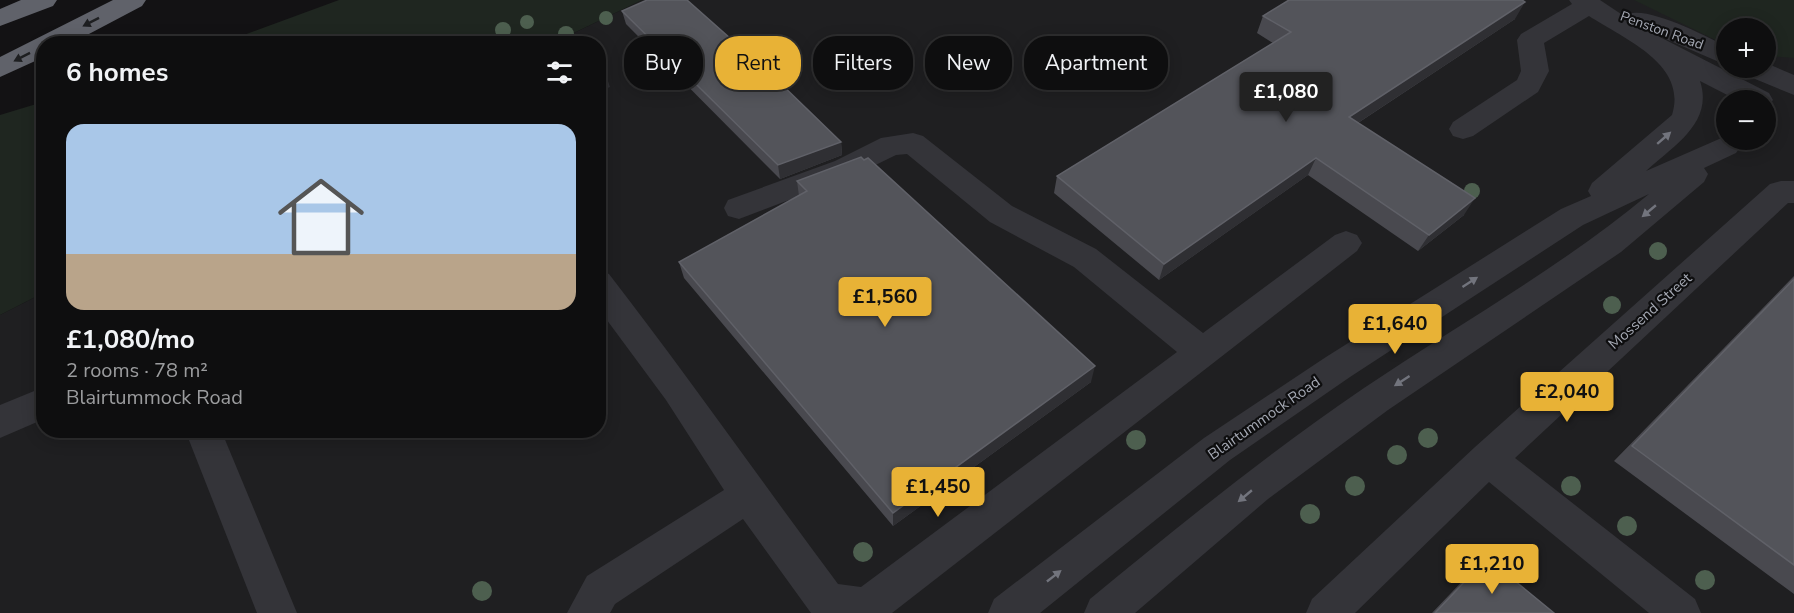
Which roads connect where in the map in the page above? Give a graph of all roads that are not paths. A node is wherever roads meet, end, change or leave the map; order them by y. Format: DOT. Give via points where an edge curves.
graph roads {
  1 [pos="44,0"];
  2 [pos="133,0"];
  3 [pos="1589,4"];
  4 [pos="0,18"];
  5 [pos="63,36"];
  6 [pos="36,50"];
  7 [pos="1660,50"];
  8 [pos="1716,51"];
  9 [pos="0,68"];
  10 [pos="1776,78"];
  11 [pos="1794,86"];
  12 [pos="1740,90"];
  13 [pos="1463,129"];
  14 [pos="1716,150"];
  15 [pos="1723,150"];
  16 [pos="1794,192"];
  17 [pos="739,208"];
  18 [pos="1572,217"];
  19 [pos="1346,243"];
  20 [pos="606,294"];
  21 [pos="1202,352"];
  22 [pos="36,406"];
  23 [pos="0,422"];
  24 [pos="206,438"];
  25 [pos="1488,459"];
  26 [pos="750,497"];
  27 [pos="277,613"];
  28 [pos="587,613"];
  29 [pos="1008,613"];
  30 [pos="1104,613"];
  31 [pos="1326,613"];
  32 [pos="1681,613"];
  1 -- 4 [label="highway"];
  2 -- 5 [label="highway, one-way"];
  3 -- 7 [label="street, Penston Road"];
  3 -- 8 [label="street, Penston Road" via="1671,30"];
  3 -- 13 [label="street" via="1530,40 1535,71 1528,86"];
  6 -- 9 [label="highway, one-way"];
  7 -- 12 [label="street, Penston Road"];
  18 -- 7 [label="street, one-way" via="1685,120 1691,104 1689,87 1675,64"];
  10 -- 11 [label="street"];
  14 -- 18 [label="street, Blairtummock Road"];
  15 -- 30 [label="street, Blairtummock Road, one-way" via="1610,244 1376,399 1264,480"];
  16 -- 25 [label="street, Mossend Street" via="1781,192"];
  17 -- 21 [label="street" via="845,168 891,145 913,143 1000,214 1085,258"];
  29 -- 18 [label="street, Blairtummock Road, one-way" via="1216,449"];
  19 -- 21 [label="street"];
  20 -- 26 [label="street" via="678,389"];
  21 -- 26 [label="street" via="867,607 827,602"];
  22 -- 23 [label="street"];
  24 -- 27 [label="street"];
  25 -- 31 [label="street, Mossend Street"];
  25 -- 32 [label="street"];
  26 -- 28 [label="street" via="724,509 601,590"];
}
